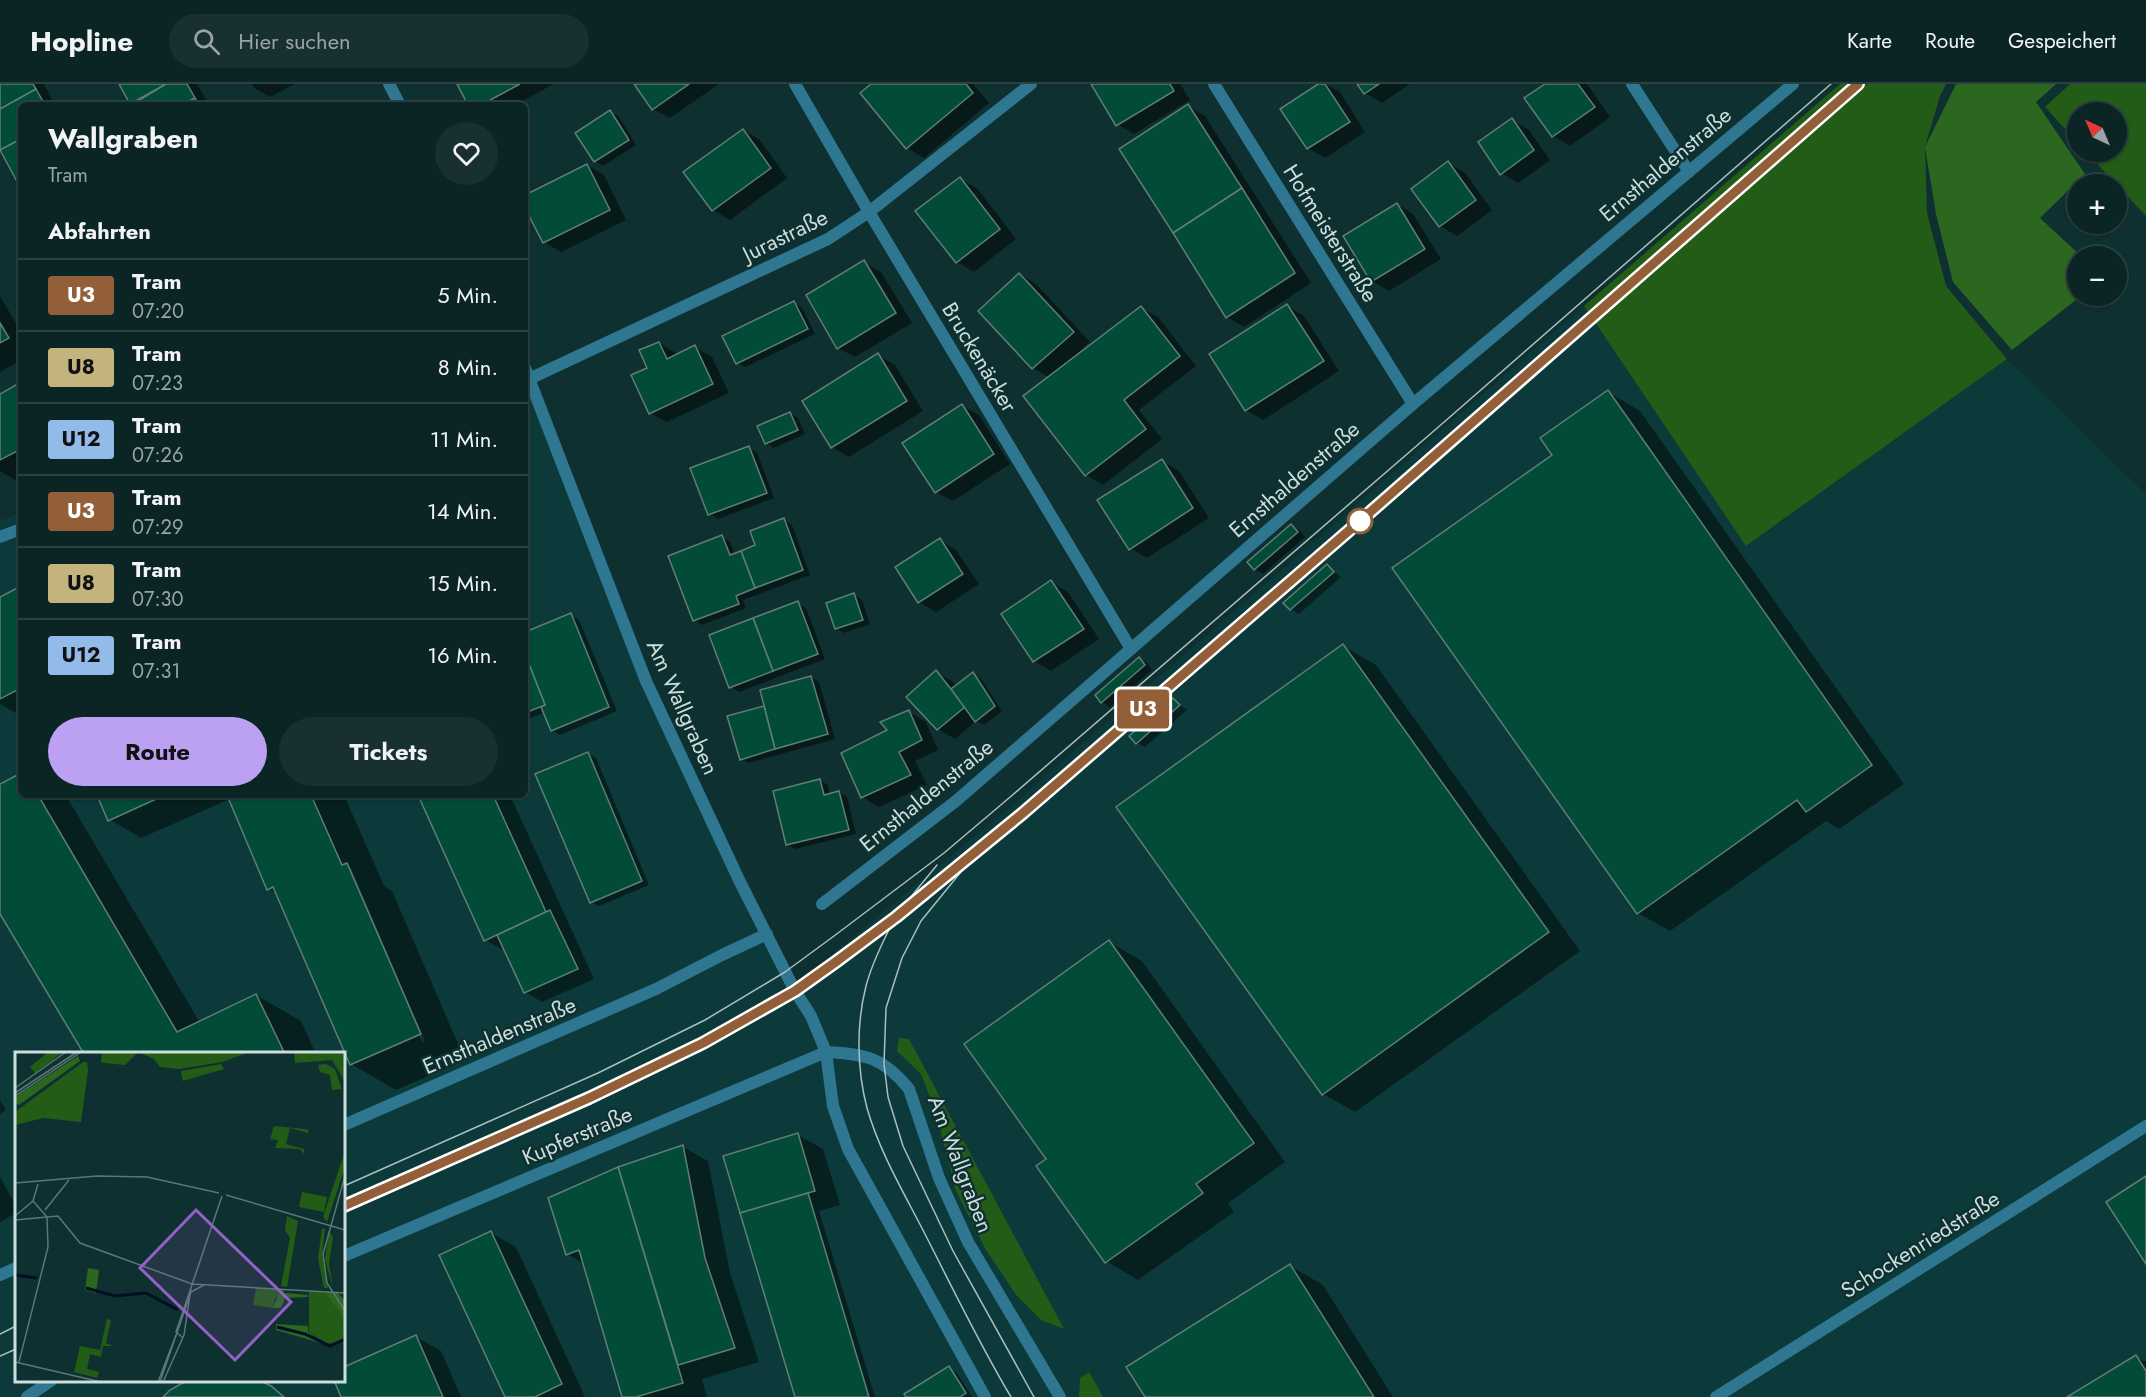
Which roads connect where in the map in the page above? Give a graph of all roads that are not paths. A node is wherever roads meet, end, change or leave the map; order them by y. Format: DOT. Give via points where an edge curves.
graph roads {
  1 [pos="389,84"];
  2 [pos="795,84"];
  3 [pos="1031,84"];
  4 [pos="1214,84"];
  5 [pos="1632,84"];
  6 [pos="1793,84"];
  7 [pos="398,102"];
  8 [pos="1689,172"];
  9 [pos="869,212"];
  10 [pos="528,374"];
  11 [pos="528,377"];
  12 [pos="1413,404"];
  13 [pos="18,529"];
  14 [pos="0,537"];
  15 [pos="1131,650"];
  16 [pos="822,904"];
  17 [pos="767,934"];
  18 [pos="826,1052"];
  19 [pos="345,1125"];
  20 [pos="2146,1126"];
  21 [pos="345,1256"];
  22 [pos="15,1268"];
  23 [pos="0,1275"];
  24 [pos="49,1382"];
  25 [pos="27,1397"];
  26 [pos="985,1397"];
  27 [pos="1060,1397"];
  28 [pos="1716,1397"];
  1 -- 7 [label="street"];
  2 -- 9 [label="street, Bruckenäcker"];
  3 -- 9 [label="street, Jurastraße"];
  4 -- 12 [label="street, Hofmeisterstraße"];
  5 -- 8 [label="street"];
  6 -- 8 [label="street, Ernsthaldenstraße"];
  8 -- 12 [label="street, Ernsthaldenstraße"];
  9 -- 10 [label="street, Jurastraße" via="828,240"];
  9 -- 15 [label="street, Bruckenäcker"];
  11 -- 17 [label="street, Am Wallgraben" via="646,681"];
  12 -- 15 [label="street, Ernsthaldenstraße"];
  13 -- 14 [label="street"];
  15 -- 16 [label="street, Ernsthaldenstraße" via="956,801"];
  17 -- 18 [label="street, Am Wallgraben"];
  17 -- 19 [label="street, Ernsthaldenstraße" via="656,989"];
  18 -- 21 [label="street, Kupferstraße"];
  18 -- 26 [label="street, Am Wallgraben" via="832,1106 848,1149"];
  18 -- 27 [label="street, Am Wallgraben" via="860,1054 884,1064 909,1089 939,1178 968,1242"];
  20 -- 28 [label="street, Schockenriedstraße"];
  22 -- 23 [label="street"];
  24 -- 25 [label="street"];
}
